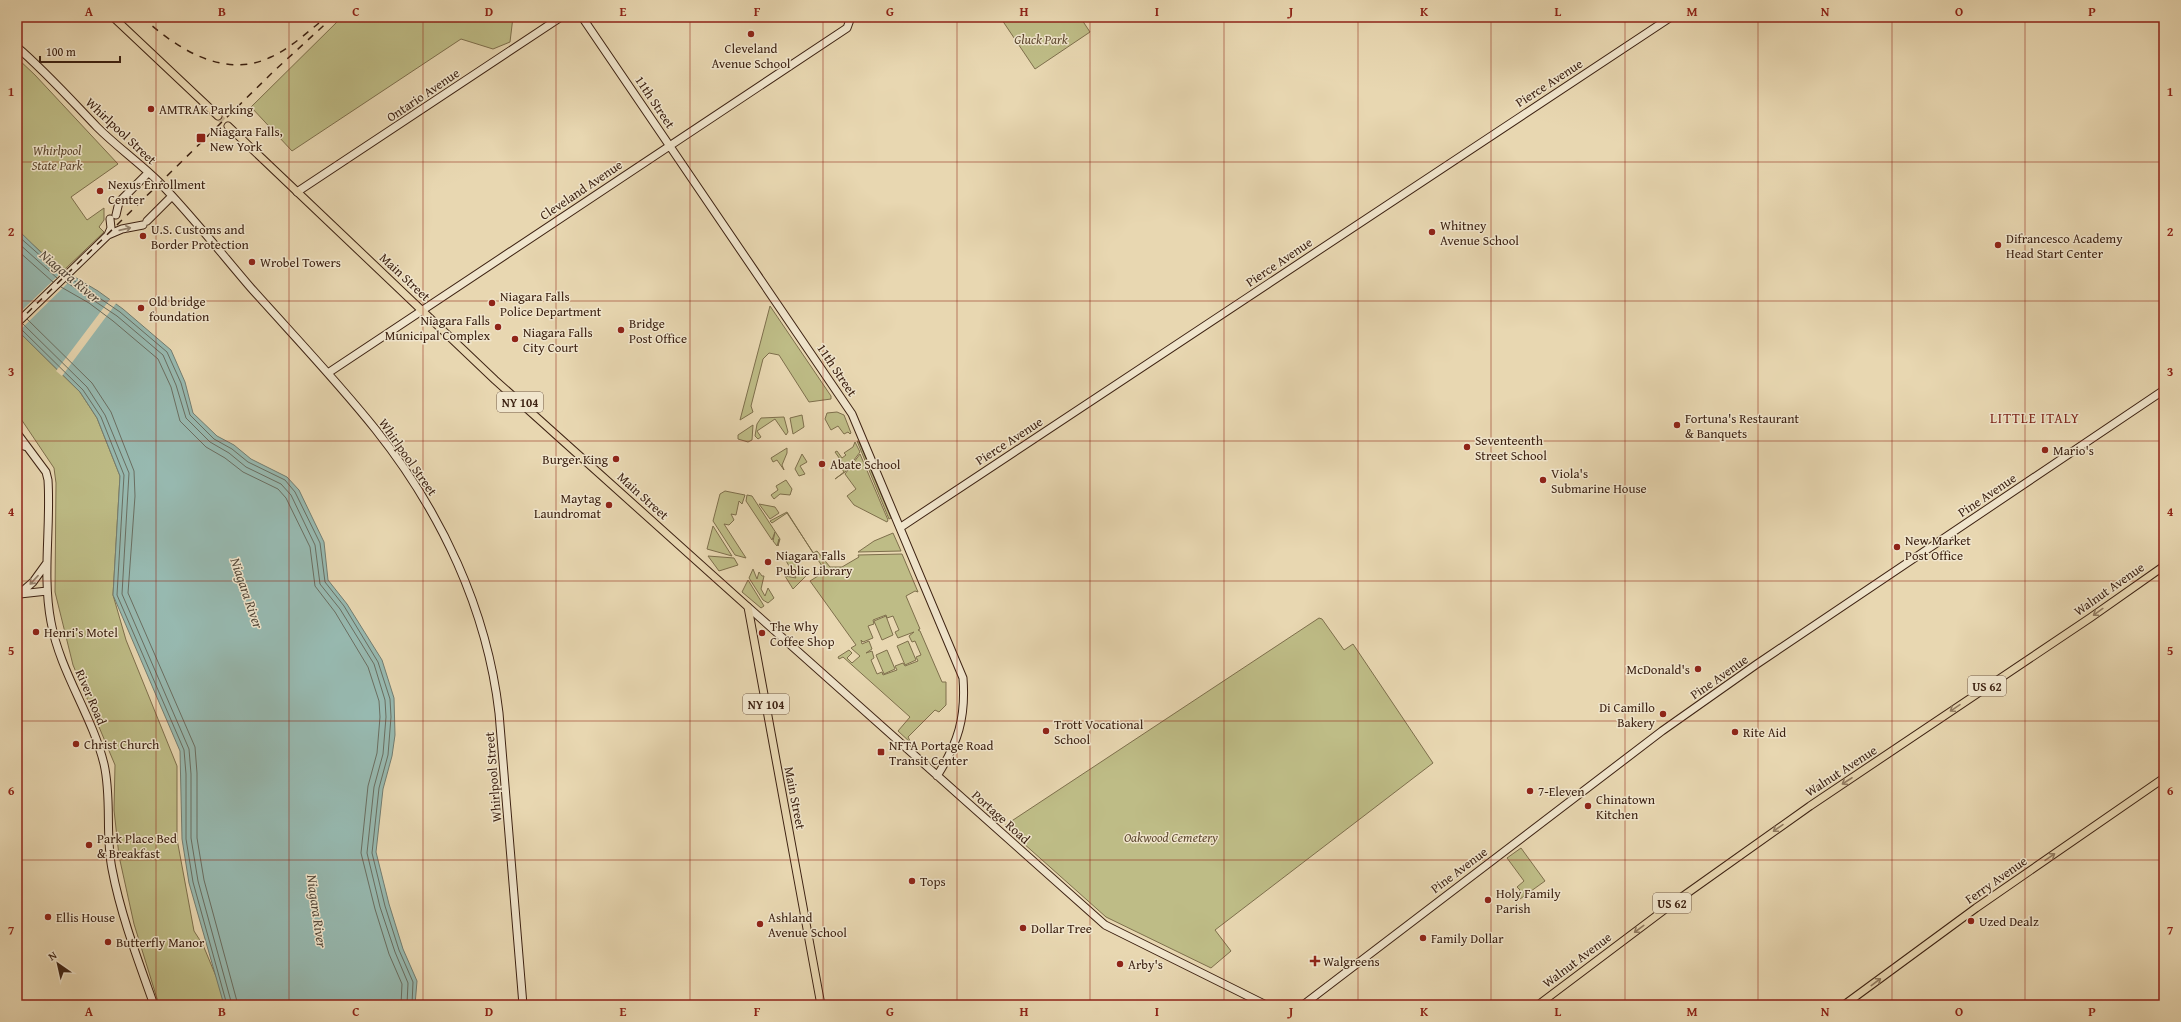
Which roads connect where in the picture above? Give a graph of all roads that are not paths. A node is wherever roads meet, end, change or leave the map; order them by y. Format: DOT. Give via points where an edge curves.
graph roads {
  1 [pos="114,17"];
  2 [pos="561,17"];
  3 [pos="582,17"];
  4 [pos="851,17"];
  5 [pos="1671,17"];
  6 [pos="17,47"];
  7 [pos="218,116"];
  8 [pos="228,126"];
  9 [pos="670,146"];
  10 [pos="148,173"];
  11 [pos="297,192"];
  12 [pos="172,196"];
  13 [pos="108,235"];
  14 [pos="422,310"];
  15 [pos="17,324"];
  16 [pos="328,373"];
  17 [pos="2164,390"];
  18 [pos="17,433"];
  19 [pos="17,444"];
  20 [pos="27,447"];
  21 [pos="901,527"];
  22 [pos="46,563"];
  23 [pos="2164,566"];
  24 [pos="47,592"];
  25 [pos="18,595"];
  26 [pos="748,607"];
  27 [pos="937,776"];
  28 [pos="2164,778"];
  29 [pos="154,1005"];
  30 [pos="523,1005"];
  31 [pos="821,1005"];
  32 [pos="1266,1005"];
  33 [pos="1303,1005"];
  34 [pos="1538,1005"];
  35 [pos="1844,1005"];
  1 -- 7 [label="main road"];
  2 -- 11 [label="street, Ontario Avenue"];
  3 -- 9 [label="street, 11th Street"];
  4 -- 9 [label="street, Cleveland Avenue" via="847,28"];
  5 -- 21 [label="street, Pierce Avenue"];
  6 -- 10 [label="street, Whirlpool Street" via="46,72 110,139"];
  8 -- 11 [label="main road, Main Street / NY 104"];
  9 -- 14 [label="street, Cleveland Avenue"];
  9 -- 21 [label="street, 11th Street" via="852,414"];
  10 -- 12 [label="street, Whirlpool Street"];
  10 -- 13 [label="street" via="116,206"];
  11 -- 14 [label="main road, Main Street / NY 104"];
  13 -- 12 [label="street, one-way" via="145,223"];
  12 -- 16 [label="street, Whirlpool Street"];
  13 -- 15 [label="street"];
  14 -- 16 [label="street, Cleveland Avenue"];
  14 -- 26 [label="main road, Main Street / NY 104" via="495,380"];
  16 -- 30 [label="street, Whirlpool Street" via="375,429 414,485 452,552 478,617 493,672 499,712"];
  17 -- 33 [label="street, Pine Avenue" via="1757,664 1662,731"];
  18 -- 20 [label="street, River Road"];
  19 -- 20 [label="street"];
  20 -- 22 [label="street, River Road" via="46,472 48,480"];
  21 -- 27 [label="street, 11th Street" via="963,678 964,701 958,736"];
  22 -- 24 [label="street, River Road"];
  22 -- 25 [label="street, one-way" via="33,582"];
  23 -- 34 [label="main road, Walnut Avenue / US 62, one-way" via="1810,806 1672,904"];
  24 -- 25 [label="street"];
  24 -- 29 [label="street, River Road" via="55,639 104,763 108,787 112,868 127,928"];
  26 -- 27 [label="street, Portage Road"];
  26 -- 31 [label="main road, Main Street / NY 104"];
  27 -- 32 [label="street, Portage Road" via="1105,925"];
  35 -- 28 [label="main road, Ferry Avenue, one-way" via="1976,908"];
}
